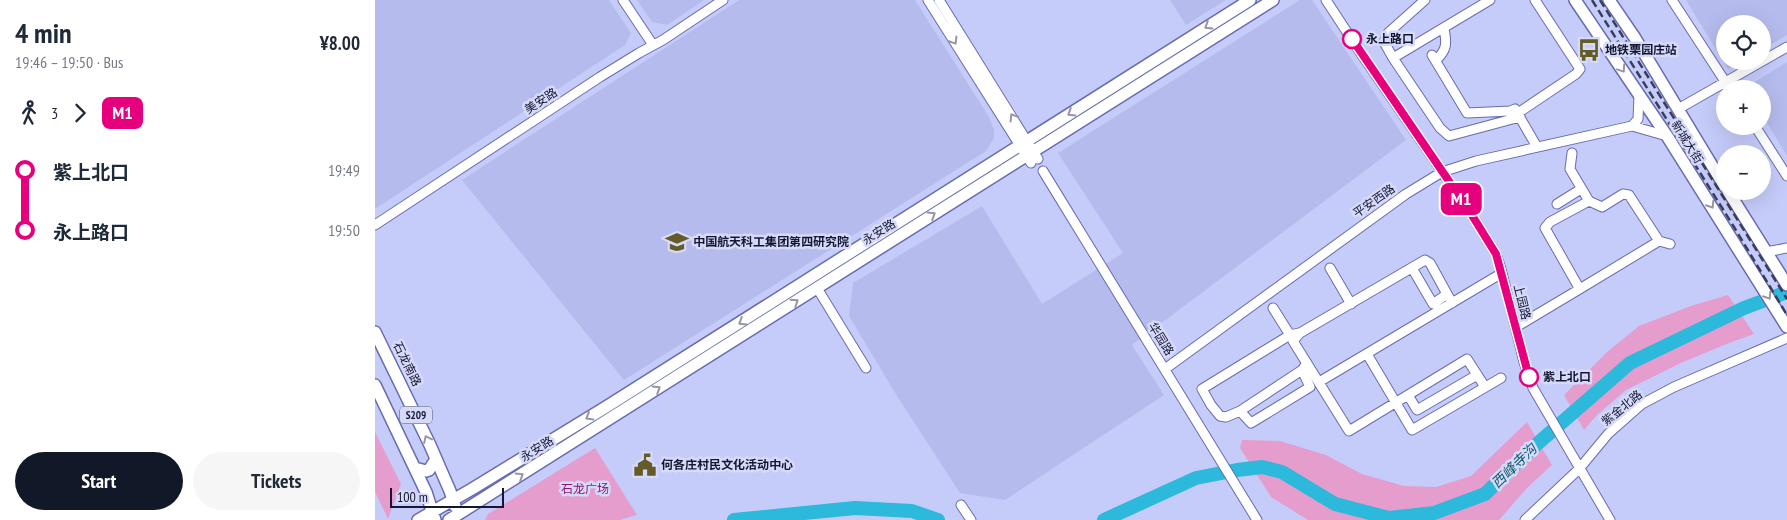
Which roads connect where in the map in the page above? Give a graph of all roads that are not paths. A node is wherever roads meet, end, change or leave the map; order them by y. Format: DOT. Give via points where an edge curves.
graph roads {
  1 [pos="623,0"];
  2 [pos="723,0"];
  3 [pos="929,0"];
  4 [pos="939,0"];
  5 [pos="1250,0"];
  6 [pos="1273,0"];
  7 [pos="1326,0"];
  8 [pos="1425,0"];
  9 [pos="1491,0"];
  10 [pos="1535,0"];
  11 [pos="1575,0"];
  12 [pos="1609,0"];
  13 [pos="1673,0"];
  14 [pos="1444,28"];
  15 [pos="653,45"];
  16 [pos="1787,47"];
  17 [pos="1393,58"];
  18 [pos="1725,80"];
  19 [pos="1738,80"];
  20 [pos="1716,92"];
  21 [pos="1639,95"];
  22 [pos="1678,109"];
  23 [pos="1519,115"];
  24 [pos="1632,126"];
  25 [pos="1761,135"];
  26 [pos="1667,136"];
  27 [pos="1537,147"];
  28 [pos="1029,152"];
  29 [pos="1572,154"];
  30 [pos="1043,171"];
  31 [pos="1442,172"];
  32 [pos="1716,172"];
  33 [pos="1787,176"];
  34 [pos="1581,189"];
  35 [pos="1734,200"];
  36 [pos="1589,201"];
  37 [pos="1557,204"];
  38 [pos="375,225"];
  39 [pos="1659,241"];
  40 [pos="1670,244"];
  41 [pos="1787,248"];
  42 [pos="1766,252"];
  43 [pos="1330,268"];
  44 [pos="1412,268"];
  45 [pos="1502,273"];
  46 [pos="1787,285"];
  47 [pos="817,288"];
  48 [pos="1578,290"];
  49 [pos="1447,294"];
  50 [pos="1452,303"];
  51 [pos="1351,304"];
  52 [pos="1273,308"];
  53 [pos="1515,327"];
  54 [pos="1787,327"];
  55 [pos="375,332"];
  56 [pos="1295,334"];
  57 [pos="1787,338"];
  58 [pos="1367,354"];
  59 [pos="1305,367"];
  60 [pos="866,368"];
  61 [pos="1165,369"];
  62 [pos="1477,375"];
  63 [pos="1501,378"];
  64 [pos="1319,382"];
  65 [pos="375,385"];
  66 [pos="1485,387"];
  67 [pos="1408,395"];
  68 [pos="1395,403"];
  69 [pos="1240,411"];
  70 [pos="436,459"];
  71 [pos="415,468"];
  72 [pos="1579,469"];
  73 [pos="453,500"];
  74 [pos="961,505"];
  75 [pos="433,516"];
  76 [pos="455,518"];
  77 [pos="417,520"];
  78 [pos="971,520"];
  79 [pos="1257,520"];
  80 [pos="1525,520"];
  81 [pos="1610,520"];
  1 -- 15 [label="street"];
  2 -- 15 [label="street, 美安路"];
  3 -- 28 [label="street, one-way"];
  28 -- 4 [label="street, one-way"];
  5 -- 28 [label="main road, 永安路, one-way"];
  6 -- 28 [label="main road, 永安路"];
  7 -- 31 [label="street, 上园路"];
  8 -- 17 [label="street" via="1388,33 1384,42"];
  9 -- 14 [label="street"];
  10 -- 23 [label="street" via="1580,68"];
  11 -- 21 [label="main road, 新城大街, one-way"];
  12 -- 22 [label="main road, 新城大街"];
  13 -- 18 [label="street"];
  14 -- 17 [label="street"];
  14 -- 23 [label="street" via="1446,47 1443,53 1434,57 1467,113 1515,108"];
  15 -- 38 [label="street, 美安路"];
  16 -- 19 [label="street"];
  17 -- 23 [label="street" via="1440,128 1449,136"];
  20 -- 22 [label="street"];
  21 -- 24 [label="street" via="1638,119"];
  21 -- 26 [label="main road, 新城大街"];
  22 -- 32 [label="main road, 新城大街"];
  23 -- 27 [label="street"];
  24 -- 26 [label="street"];
  24 -- 27 [label="street, 平安西路"];
  25 -- 33 [label="street"];
  26 -- 54 [label="main road, 新城大街, one-way"];
  27 -- 31 [label="street, 平安西路"];
  47 -- 28 [label="main road, 永安路, one-way"];
  28 -- 73 [label="main road, 永安路, one-way"];
  29 -- 34 [label="street" via="1570,169"];
  30 -- 61 [label="street, 华园路"];
  31 -- 45 [label="street, 上园路" via="1496,254"];
  31 -- 61 [label="street, 平安西路" via="1399,199"];
  34 -- 36 [label="street"];
  34 -- 37 [label="street"];
  35 -- 42 [label="main road"];
  36 -- 39 [label="street" via="1602,207 1623,194 1629,194"];
  36 -- 48 [label="street" via="1545,228"];
  39 -- 40 [label="street"];
  39 -- 48 [label="street"];
  41 -- 42 [label="street"];
  42 -- 46 [label="main road"];
  43 -- 51 [label="street"];
  44 -- 49 [label="street" via="1425,260 1430,263"];
  44 -- 49 [label="street" via="1433,304"];
  44 -- 51 [label="street"];
  45 -- 50 [label="street"];
  45 -- 53 [label="street, 上园路"];
  47 -- 60 [label="street"];
  76 -- 47 [label="main road, 永安路, one-way"];
  48 -- 53 [label="street"];
  49 -- 50 [label="street"];
  50 -- 58 [label="street"];
  51 -- 56 [label="street"];
  52 -- 56 [label="street"];
  53 -- 72 [label="street, 上园路" via="1528,376"];
  70 -- 55 [label="main road, 石龙南路 / S209, one-way"];
  56 -- 59 [label="street" via="1293,340"];
  56 -- 69 [label="street" via="1202,389 1220,416"];
  57 -- 72 [label="street, 紫金北路" via="1642,404 1608,434"];
  58 -- 64 [label="street"];
  58 -- 68 [label="street"];
  59 -- 64 [label="street"];
  59 -- 69 [label="street"];
  59 -- 69 [label="street" via="1310,387 1251,422"];
  61 -- 79 [label="street, 华园路"];
  62 -- 66 [label="street"];
  62 -- 67 [label="street" via="1417,410"];
  62 -- 67 [label="street" via="1467,359"];
  63 -- 66 [label="street"];
  64 -- 68 [label="street" via="1349,431"];
  65 -- 71 [label="main road, S209"];
  66 -- 68 [label="street" via="1412,430"];
  67 -- 68 [label="street"];
  70 -- 71 [label="main road" via="429,470"];
  70 -- 73 [label="main road, 石龙南路 / S209"];
  71 -- 75 [label="main road, S209"];
  72 -- 80 [label="street, 紫金北路"];
  72 -- 81 [label="street, 上园路"];
  73 -- 75 [label="main road, 永安路"];
  73 -- 76 [label="main road, 石龙南路 / S209"];
  74 -- 78 [label="street"];
  75 -- 77 [label="main road, 永安路"];
}
